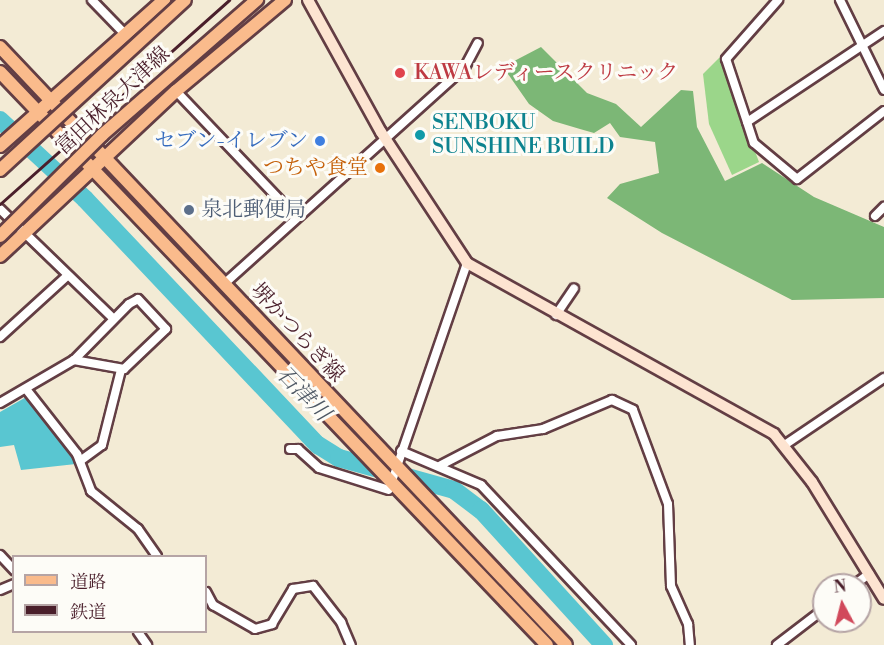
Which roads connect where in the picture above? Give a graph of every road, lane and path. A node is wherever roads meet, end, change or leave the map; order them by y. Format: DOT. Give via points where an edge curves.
graph roads {
  1 [pos="93,0"];
  2 [pos="164,0"];
  3 [pos="185,0"];
  4 [pos="256,0"];
  5 [pos="285,0"];
  6 [pos="308,0"];
  7 [pos="778,0"];
  8 [pos="840,0"];
  9 [pos="884,31"];
  10 [pos="125,34"];
  11 [pos="478,43"];
  12 [pos="858,45"];
  13 [pos="0,47"];
  14 [pos="0,72"];
  15 [pos="884,90"];
  16 [pos="176,91"];
  17 [pos="50,100"];
  18 [pos="884,111"];
  19 [pos="32,115"];
  20 [pos="747,122"];
  21 [pos="386,140"];
  22 [pos="0,146"];
  23 [pos="103,156"];
  24 [pos="0,170"];
  25 [pos="89,170"];
  26 [pos="884,207"];
  27 [pos="0,209"];
  28 [pos="875,216"];
  29 [pos="297,218"];
  30 [pos="22,233"];
  31 [pos="0,236"];
  32 [pos="0,256"];
  33 [pos="467,263"];
  34 [pos="68,276"];
  35 [pos="224,284"];
  36 [pos="574,288"];
  37 [pos="556,315"];
  38 [pos="114,319"];
  39 [pos="0,337"];
  40 [pos="74,360"];
  41 [pos="121,370"];
  42 [pos="884,378"];
  43 [pos="26,389"];
  44 [pos="0,404"];
  45 [pos="786,444"];
  46 [pos="290,449"];
  47 [pos="399,458"];
  48 [pos="80,460"];
  49 [pos="441,465"];
  50 [pos="393,486"];
  51 [pos="0,555"];
  52 [pos="156,555"];
  53 [pos="12,568"];
  54 [pos="868,573"];
  55 [pos="872,579"];
  56 [pos="207,594"];
  57 [pos="884,599"];
  58 [pos="812,618"];
  59 [pos="351,645"];
  60 [pos="548,645"];
  61 [pos="566,645"];
  62 [pos="631,645"];
  63 [pos="690,645"];
  64 [pos="777,645"];
  1 -- 10 [label="street"];
  2 -- 10 [label="main road"];
  3 -- 24 [label="main road, 富田林泉大津線, bridge"];
  4 -- 31 [label="main road, 富田林泉大津線, bridge" via="102,135"];
  5 -- 16 [label="main road"];
  6 -- 21 [label="street"];
  7 -- 20 [label="street" via="726,59"];
  8 -- 12 [label="street"];
  9 -- 12 [label="street"];
  10 -- 17 [label="main road"];
  11 -- 21 [label="street" via="465,67"];
  12 -- 15 [label="street"];
  12 -- 20 [label="street"];
  13 -- 17 [label="main road, 堺かつらぎ線"];
  14 -- 19 [label="main road, 堺かつらぎ線"];
  16 -- 23 [label="main road"];
  16 -- 29 [label="street"];
  17 -- 19 [label="main road"];
  17 -- 23 [label="main road, 堺かつらぎ線"];
  18 -- 20 [label="street" via="797,179 754,143"];
  19 -- 22 [label="main road"];
  19 -- 25 [label="main road, 堺かつらぎ線"];
  21 -- 29 [label="street"];
  21 -- 33 [label="street"];
  23 -- 25 [label="main road"];
  23 -- 35 [label="main road, 堺かつらぎ線"];
  25 -- 30 [label="main road"];
  25 -- 50 [label="main road, 堺かつらぎ線" via="361,448"];
  26 -- 28 [label="street"];
  27 -- 30 [label="street"];
  29 -- 35 [label="street"];
  30 -- 32 [label="main road"];
  30 -- 34 [label="street"];
  33 -- 37 [label="street"];
  33 -- 47 [label="street"];
  34 -- 38 [label="street"];
  34 -- 39 [label="street"];
  35 -- 47 [label="main road, 堺かつらぎ線" via="385,454"];
  36 -- 37 [label="street"];
  37 -- 45 [label="street"];
  38 -- 40 [label="street"];
  38 -- 41 [label="street" via="138,300 166,329"];
  40 -- 41 [label="street"];
  40 -- 43 [label="street"];
  41 -- 48 [label="street" via="102,446"];
  42 -- 45 [label="street"];
  43 -- 44 [label="street"];
  43 -- 48 [label="street"];
  45 -- 54 [label="street"];
  46 -- 50 [label="street" via="298,449 319,468"];
  47 -- 49 [label="street"];
  47 -- 50 [label="street"];
  47 -- 61 [label="main road, 堺かつらぎ線" via="421,492"];
  48 -- 52 [label="street" via="91,491 138,530"];
  49 -- 62 [label="street" via="481,485"];
  49 -- 63 [label="street" via="497,436 543,429 612,400 633,410 668,504 671,586 688,624"];
  50 -- 60 [label="main road, 堺かつらぎ線"];
  51 -- 53 [label="street"];
  55 -- 57 [label="street"];
  56 -- 59 [label="street" via="213,605 255,628 272,624 293,589 313,586 341,622"];
  58 -- 64 [label="street"];
}
